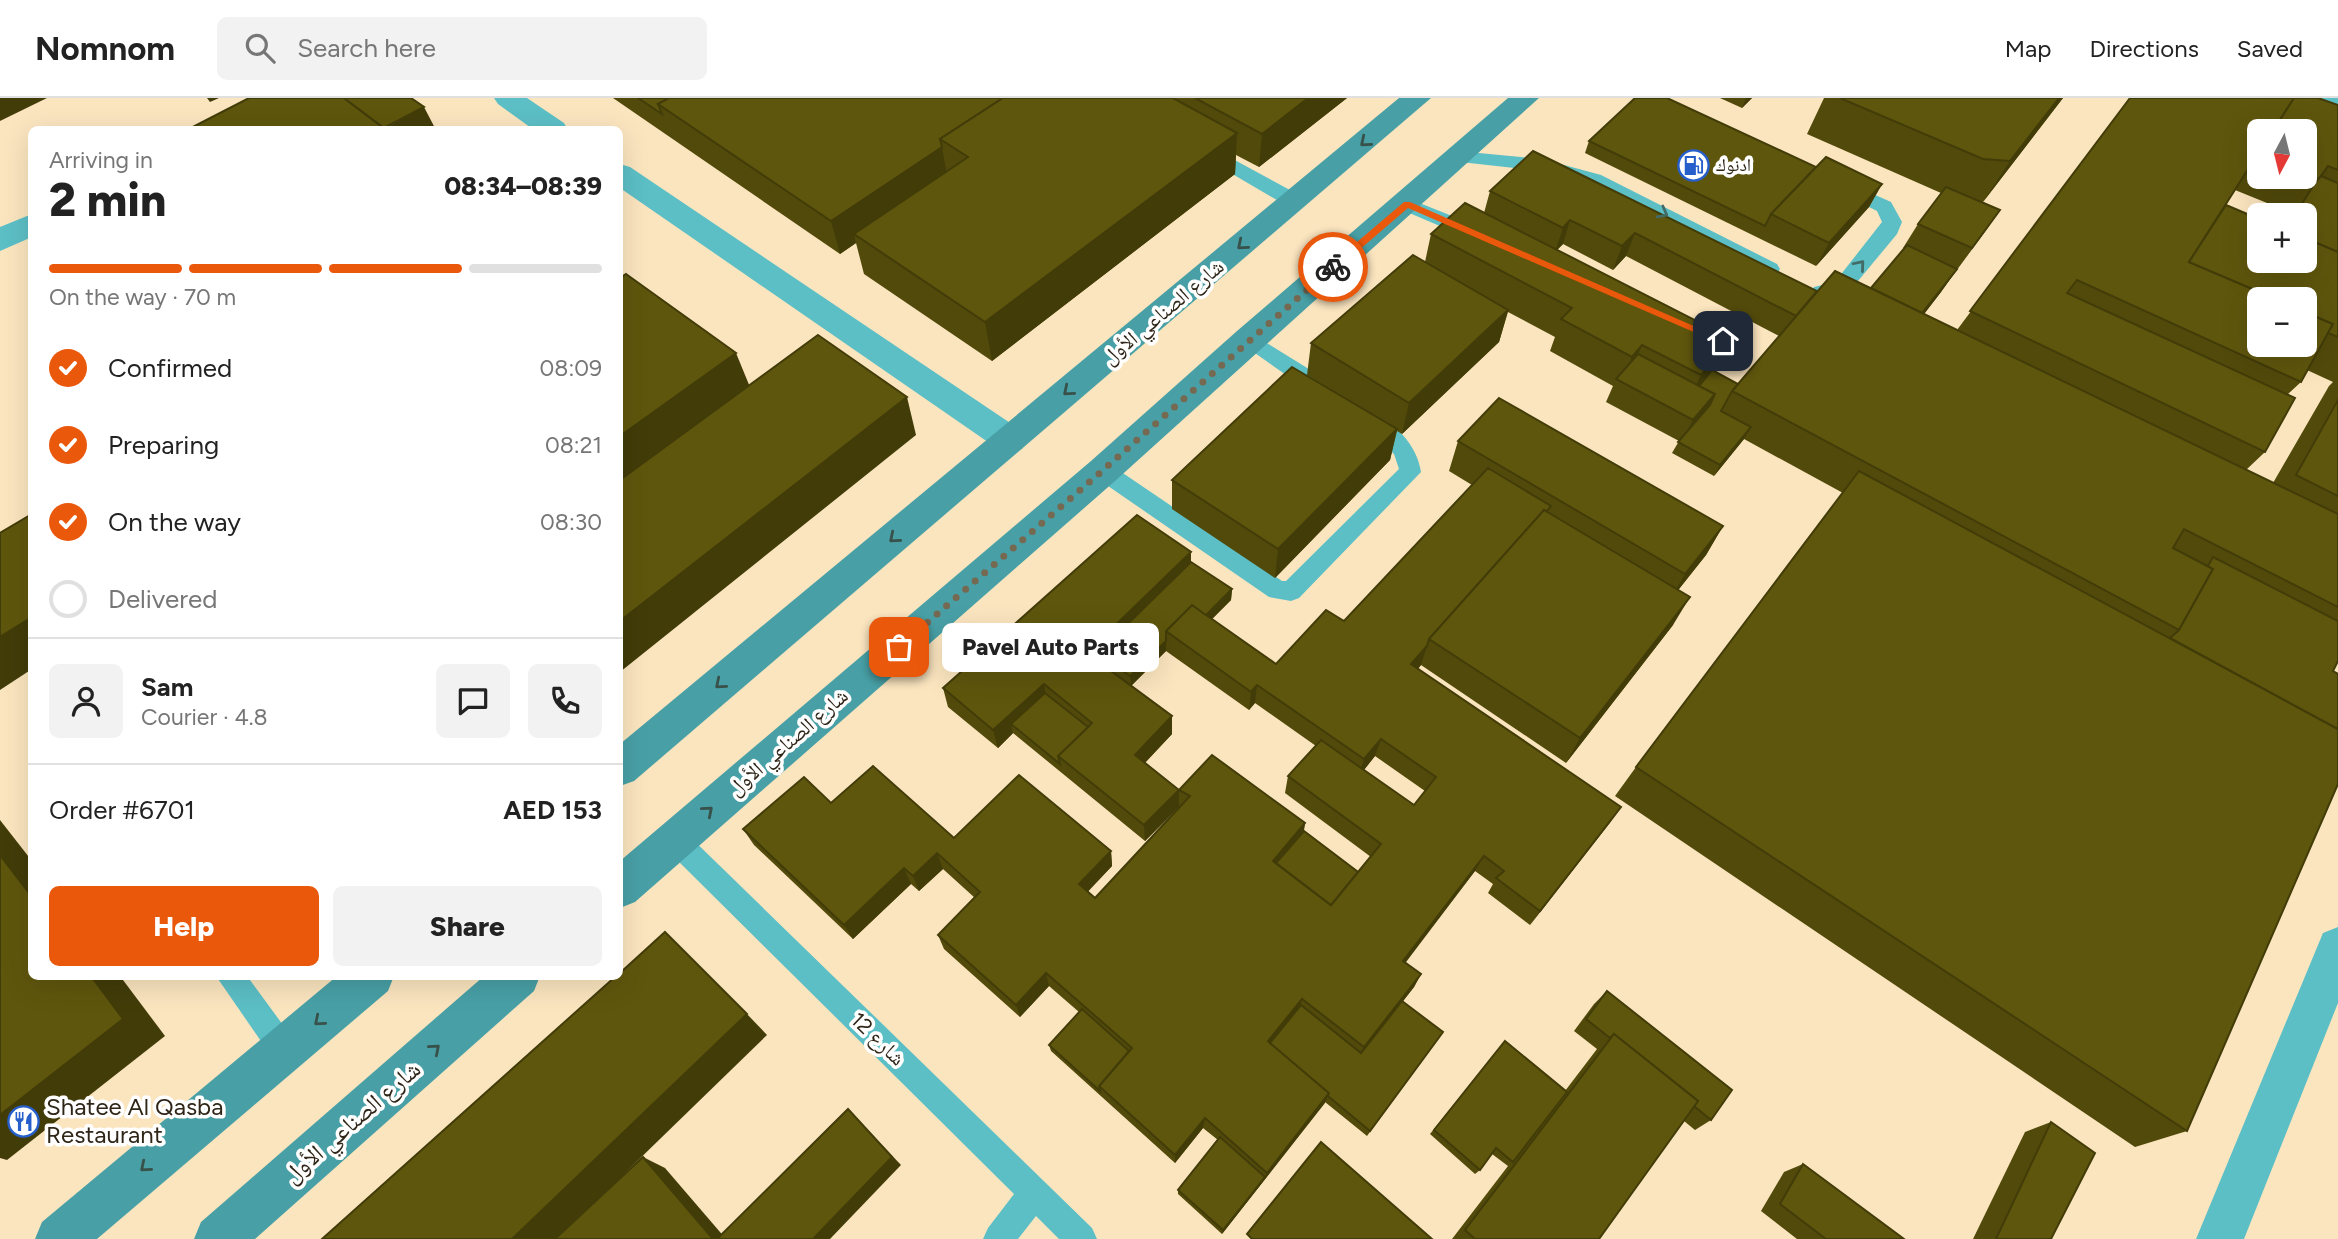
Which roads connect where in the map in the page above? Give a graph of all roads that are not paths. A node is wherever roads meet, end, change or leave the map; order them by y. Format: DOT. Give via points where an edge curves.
graph roads {
  1 [pos="508,98"];
  2 [pos="1417,98"];
  3 [pos="1525,98"];
  4 [pos="2332,98"];
  5 [pos="2338,100"];
  6 [pos="548,126"];
  7 [pos="1186,139"];
  8 [pos="1458,157"];
  9 [pos="623,176"];
  10 [pos="1826,178"];
  11 [pos="1294,201"];
  12 [pos="1407,204"];
  13 [pos="28,226"];
  14 [pos="0,240"];
  15 [pos="1496,242"];
  16 [pos="1249,339"];
  17 [pos="1010,440"];
  18 [pos="1102,471"];
  19 [pos="623,765"];
  20 [pos="674,839"];
  21 [pos="623,885"];
  22 [pos="2338,948"];
  23 [pos="233,980"];
  24 [pos="366,980"];
  25 [pos="513,980"];
  26 [pos="284,1050"];
  27 [pos="1034,1193"];
  28 [pos="59,1239"];
  29 [pos="218,1239"];
  30 [pos="999,1239"];
  31 [pos="1081,1239"];
  32 [pos="2220,1239"];
  1 -- 6 [label="street"];
  2 -- 11 [label="main road, شارع الصناعي الأول, one-way"];
  3 -- 8 [label="main road, شارع الصناعي الأول"];
  4 -- 5 [label="street"];
  7 -- 11 [label="lane"];
  8 -- 10 [label="lane, one-way" via="1542,165 1625,183 1794,281 1821,292 1841,288 1892,222 1884,207"];
  8 -- 12 [label="main road, شارع الصناعي الأول"];
  9 -- 17 [label="street"];
  11 -- 17 [label="main road, شارع الصناعي الأول, one-way"];
  12 -- 15 [label="lane"];
  12 -- 16 [label="main road, شارع الصناعي الأول"];
  13 -- 14 [label="street"];
  16 -- 18 [label="main road, شارع الصناعي الأول"];
  16 -- 18 [label="lane" via="1393,437 1410,460 1410,472 1291,591 1277,590"];
  17 -- 19 [label="main road, شارع الصناعي الأول, one-way"];
  20 -- 18 [label="main road, شارع الصناعي الأول, one-way"];
  20 -- 21 [label="main road, شارع الصناعي الأول"];
  20 -- 27 [label="lane, شارع 12"];
  22 -- 32 [label="street"];
  23 -- 26 [label="lane"];
  24 -- 26 [label="main road, one-way"];
  29 -- 25 [label="main road, شارع الصناعي الأول, one-way"];
  26 -- 28 [label="main road, one-way"];
  27 -- 30 [label="lane"];
  27 -- 31 [label="lane, شارع 12"];
}
